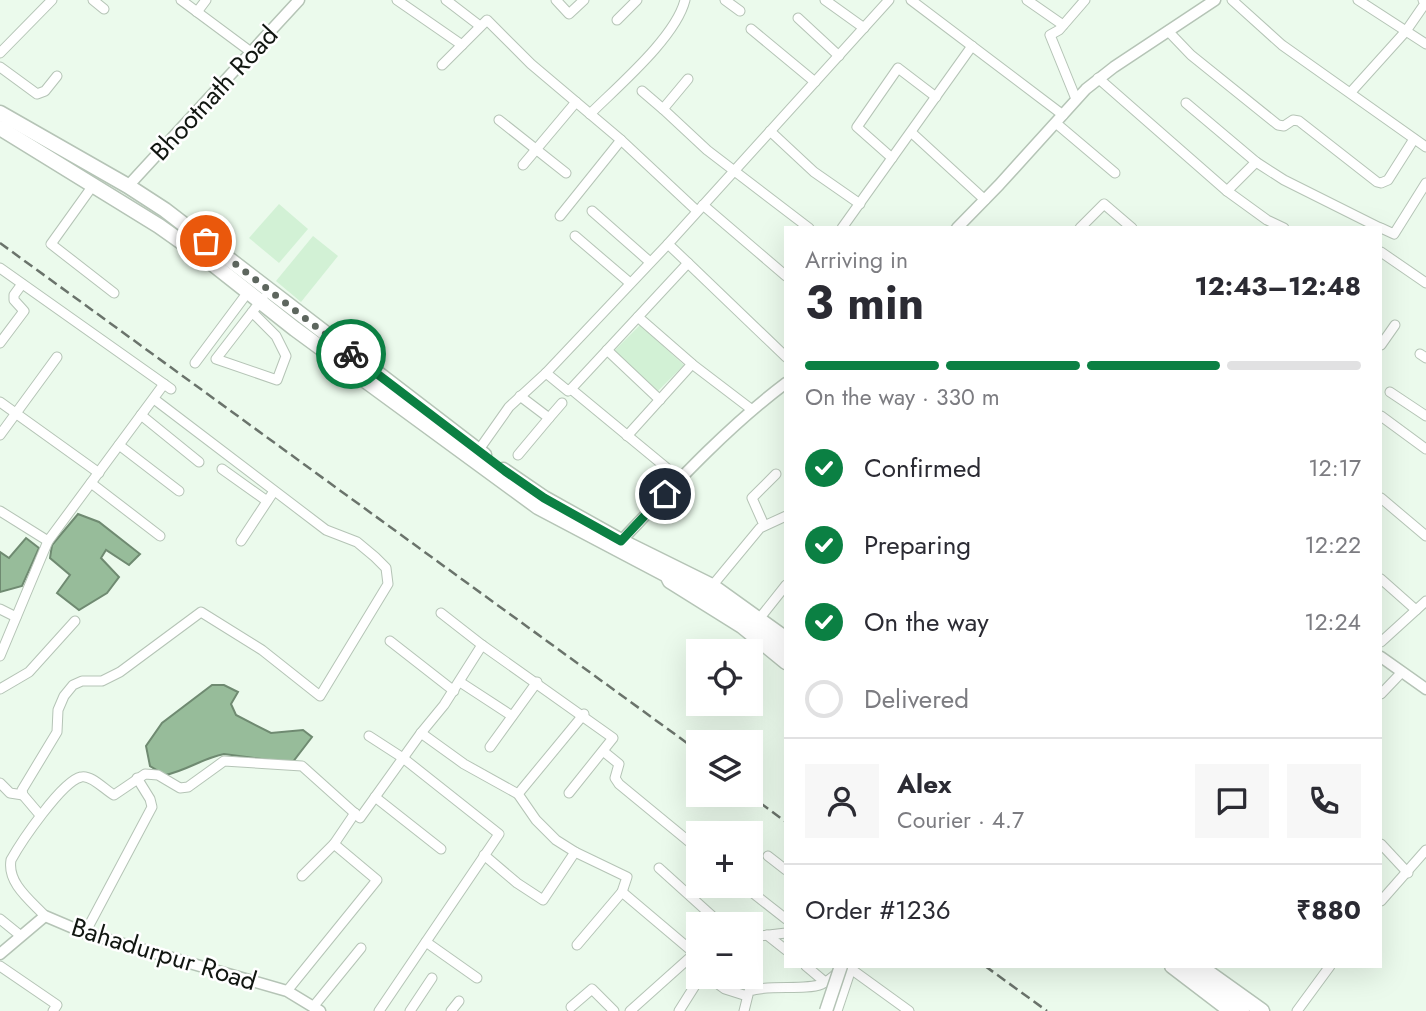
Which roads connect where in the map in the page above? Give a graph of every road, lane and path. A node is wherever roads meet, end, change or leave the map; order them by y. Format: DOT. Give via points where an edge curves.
graph roads {
  1 [pos="52,0"];
  2 [pos="93,0"];
  3 [pos="181,0"];
  4 [pos="206,0"];
  5 [pos="299,0"];
  6 [pos="397,0"];
  7 [pos="446,0"];
  8 [pos="556,0"];
  9 [pos="584,0"];
  10 [pos="637,0"];
  11 [pos="685,0"];
  12 [pos="725,0"];
  13 [pos="825,0"];
  14 [pos="889,0"];
  15 [pos="911,0"];
  16 [pos="1027,0"];
  17 [pos="1085,0"];
  18 [pos="1215,0"];
  19 [pos="1232,0"];
  20 [pos="1358,0"];
  21 [pos="1423,0"];
  22 [pos="104,9"];
  23 [pos="740,11"];
  24 [pos="197,12"];
  25 [pos="798,18"];
  26 [pos="617,20"];
  27 [pos="1063,25"];
  28 [pos="480,26"];
  29 [pos="864,28"];
  30 [pos="751,29"];
  31 [pos="1168,31"];
  32 [pos="1406,31"];
  33 [pos="1426,44"];
  34 [pos="463,45"];
  35 [pos="972,46"];
  36 [pos="251,52"];
  37 [pos="0,53"];
  38 [pos="838,56"];
  39 [pos="442,65"];
  40 [pos="0,67"];
  41 [pos="57,76"];
  42 [pos="688,79"];
  43 [pos="1098,79"];
  44 [pos="815,82"];
  45 [pos="642,91"];
  46 [pos="1351,92"];
  47 [pos="936,97"];
  48 [pos="1076,99"];
  49 [pos="576,102"];
  50 [pos="1185,103"];
  51 [pos="663,109"];
  52 [pos="0,113"];
  53 [pos="590,114"];
  54 [pos="499,120"];
  55 [pos="1060,120"];
  56 [pos="0,128"];
  57 [pos="770,131"];
  58 [pos="912,132"];
  59 [pos="1414,139"];
  60 [pos="621,140"];
  61 [pos="1426,147"];
  62 [pos="536,150"];
  63 [pos="892,158"];
  64 [pos="1256,162"];
  65 [pos="523,165"];
  66 [pos="736,169"];
  67 [pos="566,173"];
  68 [pos="1115,173"];
  69 [pos="1426,183"];
  70 [pos="94,184"];
  71 [pos="128,186"];
  72 [pos="1227,191"];
  73 [pos="985,200"];
  74 [pos="860,204"];
  75 [pos="700,208"];
  76 [pos="592,211"];
  77 [pos="560,216"];
  78 [pos="807,226"];
  79 [pos="844,226"];
  80 [pos="959,226"];
  81 [pos="1082,226"];
  82 [pos="1130,226"];
  83 [pos="1278,226"];
  84 [pos="1374,226"];
  85 [pos="1382,230"];
  86 [pos="575,236"];
  87 [pos="668,244"];
  88 [pos="1382,253"];
  89 [pos="650,262"];
  90 [pos="688,263"];
  91 [pos="0,268"];
  92 [pos="784,274"];
  93 [pos="630,283"];
  94 [pos="1426,283"];
  95 [pos="22,284"];
  96 [pos="114,292"];
  97 [pos="248,292"];
  98 [pos="260,301"];
  99 [pos="638,317"];
  100 [pos="1395,326"];
  101 [pos="1382,342"];
  102 [pos="0,343"];
  103 [pos="607,350"];
  104 [pos="784,355"];
  105 [pos="57,357"];
  106 [pos="195,363"];
  107 [pos="692,365"];
  108 [pos="546,373"];
  109 [pos="784,384"];
  110 [pos="571,388"];
  111 [pos="1390,392"];
  112 [pos="520,396"];
  113 [pos="154,399"];
  114 [pos="660,400"];
  115 [pos="0,401"];
  116 [pos="562,403"];
  117 [pos="751,409"];
  118 [pos="16,413"];
  119 [pos="141,415"];
  120 [pos="1426,416"];
  121 [pos="1382,417"];
  122 [pos="549,418"];
  123 [pos="0,435"];
  124 [pos="627,436"];
  125 [pos="119,445"];
  126 [pos="1426,449"];
  127 [pos="478,452"];
  128 [pos="518,455"];
  129 [pos="199,462"];
  130 [pos="222,469"];
  131 [pos="99,473"];
  132 [pos="776,474"];
  133 [pos="680,479"];
  134 [pos="91,483"];
  135 [pos="179,491"];
  136 [pos="274,491"];
  137 [pos="1382,499"];
  138 [pos="267,501"];
  139 [pos="541,503"];
  140 [pos="0,511"];
  141 [pos="784,517"];
  142 [pos="764,525"];
  143 [pos="160,536"];
  144 [pos="1426,536"];
  145 [pos="48,541"];
  146 [pos="241,541"];
  147 [pos="621,541"];
  148 [pos="669,571"];
  149 [pos="1382,580"];
  150 [pos="712,586"];
  151 [pos="784,588"];
  152 [pos="1426,601"];
  153 [pos="0,609"];
  154 [pos="1416,610"];
  155 [pos="441,613"];
  156 [pos="16,617"];
  157 [pos="759,619"];
  158 [pos="75,621"];
  159 [pos="784,638"];
  160 [pos="390,640"];
  161 [pos="1382,641"];
  162 [pos="482,645"];
  163 [pos="784,648"];
  164 [pos="0,656"];
  165 [pos="1382,658"];
  166 [pos="784,660"];
  167 [pos="1402,672"];
  168 [pos="460,682"];
  169 [pos="537,682"];
  170 [pos="0,689"];
  171 [pos="1426,689"];
  172 [pos="454,691"];
  173 [pos="1382,693"];
  174 [pos="584,715"];
  175 [pos="512,716"];
  176 [pos="421,733"];
  177 [pos="369,736"];
  178 [pos="490,747"];
  179 [pos="603,751"];
  180 [pos="403,758"];
  181 [pos="137,778"];
  182 [pos="0,783"];
  183 [pos="569,793"];
  184 [pos="518,794"];
  185 [pos="23,795"];
  186 [pos="375,797"];
  187 [pos="355,813"];
  188 [pos="40,815"];
  189 [pos="686,839"];
  190 [pos="334,844"];
  191 [pos="1382,845"];
  192 [pos="441,849"];
  193 [pos="1426,850"];
  194 [pos="575,852"];
  195 [pos="484,855"];
  196 [pos="768,856"];
  197 [pos="0,866"];
  198 [pos="659,868"];
  199 [pos="784,868"];
  200 [pos="11,873"];
  201 [pos="1408,873"];
  202 [pos="302,876"];
  203 [pos="622,892"];
  204 [pos="759,898"];
  205 [pos="1382,900"];
  206 [pos="707,912"];
  207 [pos="45,916"];
  208 [pos="784,917"];
  209 [pos="0,919"];
  210 [pos="85,933"];
  211 [pos="784,933"];
  212 [pos="767,935"];
  213 [pos="21,936"];
  214 [pos="763,936"];
  215 [pos="426,942"];
  216 [pos="686,944"];
  217 [pos="577,945"];
  218 [pos="361,948"];
  219 [pos="784,948"];
  220 [pos="0,954"];
  221 [pos="686,961"];
  222 [pos="0,966"];
  223 [pos="809,968"];
  224 [pos="846,968"];
  225 [pos="1175,968"];
  226 [pos="1189,968"];
  227 [pos="1202,968"];
  228 [pos="1329,968"];
  229 [pos="432,978"];
  230 [pos="477,978"];
  231 [pos="828,979"];
  232 [pos="693,989"];
  233 [pos="725,989"];
  234 [pos="287,991"];
  235 [pos="747,996"];
  236 [pos="459,1001"];
  237 [pos="571,1007"];
  238 [pos="316,1009"];
  239 [pos="53,1011"];
  240 [pos="379,1011"];
  241 [pos="410,1011"];
  242 [pos="451,1011"];
  243 [pos="614,1011"];
  244 [pos="629,1011"];
  245 [pos="679,1011"];
  246 [pos="744,1011"];
  247 [pos="824,1011"];
  248 [pos="837,1011"];
  249 [pos="909,1011"];
  250 [pos="1231,1011"];
  251 [pos="1243,1011"];
  252 [pos="1262,1011"];
  253 [pos="1297,1011"];
  1 -- 37 [label="street"];
  2 -- 22 [label="street"];
  3 -- 24 [label="street"];
  4 -- 24 [label="street"];
  5 -- 36 [label="street, Bhootnath Road"];
  6 -- 34 [label="street"];
  7 -- 28 [label="street"];
  8 -- 9 [label="street" via="569,14"];
  10 -- 26 [label="street"];
  11 -- 53 [label="street" via="666,36"];
  12 -- 23 [label="street"];
  13 -- 29 [label="street"];
  14 -- 29 [label="street"];
  15 -- 35 [label="street"];
  16 -- 27 [label="street"];
  17 -- 27 [label="street"];
  18 -- 31 [label="street"];
  19 -- 46 [label="street" via="1282,45"];
  20 -- 32 [label="street"];
  21 -- 32 [label="street" via="1426,2"];
  24 -- 36 [label="street"];
  25 -- 38 [label="street"];
  27 -- 48 [label="street" via="1050,35"];
  28 -- 34 [label="street"];
  28 -- 49 [label="street" via="487,20"];
  29 -- 38 [label="street"];
  30 -- 44 [label="street"];
  31 -- 43 [label="street"];
  31 -- 59 [label="street" via="1278,125 1299,121 1377,182 1388,180"];
  32 -- 33 [label="street"];
  32 -- 46 [label="street"];
  34 -- 39 [label="street"];
  35 -- 47 [label="street"];
  35 -- 55 [label="street"];
  36 -- 71 [label="street, Bhootnath Road"];
  38 -- 44 [label="street"];
  40 -- 41 [label="street" via="37,94"];
  42 -- 51 [label="street"];
  43 -- 48 [label="street"];
  43 -- 72 [label="street"];
  44 -- 57 [label="street"];
  45 -- 51 [label="street"];
  46 -- 59 [label="street"];
  47 -- 58 [label="street"];
  47 -- 63 [label="street" via="898,68 857,127"];
  48 -- 55 [label="street"];
  49 -- 53 [label="street"];
  49 -- 62 [label="street"];
  50 -- 64 [label="street"];
  51 -- 66 [label="street"];
  52 -- 71 [label="highway"];
  53 -- 60 [label="street"];
  54 -- 62 [label="street"];
  55 -- 68 [label="street"];
  55 -- 73 [label="street"];
  56 -- 70 [label="highway"];
  57 -- 66 [label="street"];
  57 -- 74 [label="street" via="814,172"];
  58 -- 63 [label="street"];
  58 -- 73 [label="street"];
  59 -- 61 [label="street"];
  60 -- 75 [label="street"];
  60 -- 77 [label="street"];
  62 -- 65 [label="street"];
  62 -- 67 [label="street"];
  63 -- 74 [label="street"];
  64 -- 72 [label="street"];
  64 -- 84 [label="street"];
  66 -- 75 [label="street"];
  66 -- 78 [label="street"];
  69 -- 85 [label="street" via="1394,234"];
  70 -- 96 [label="street" via="51,244"];
  70 -- 97 [label="highway"];
  71 -- 98 [label="highway" via="165,209"];
  72 -- 83 [label="street"];
  73 -- 80 [label="street"];
  74 -- 79 [label="street"];
  75 -- 87 [label="street"];
  75 -- 92 [label="street"];
  76 -- 89 [label="street"];
  81 -- 82 [label="street" via="1104,204"];
  86 -- 93 [label="street"];
  87 -- 89 [label="street"];
  87 -- 90 [label="street"];
  88 -- 94 [label="street"];
  89 -- 93 [label="street"];
  90 -- 99 [label="street"];
  90 -- 104 [label="street"];
  91 -- 95 [label="street"];
  93 -- 108 [label="street"];
  95 -- 102 [label="street" via="14,300 24,311"];
  95 -- 113 [label="street" via="168,387"];
  97 -- 98 [label="highway"];
  97 -- 106 [label="street"];
  98 -- 98 [label="street" via="216,359 277,380 286,356"];
  98 -- 127 [label="highway"];
  98 -- 139 [label="highway"];
  99 -- 103 [label="street"];
  99 -- 107 [label="street"];
  100 -- 101 [label="street"];
  103 -- 110 [label="street"];
  103 -- 114 [label="street"];
  105 -- 118 [label="street"];
  107 -- 114 [label="street"];
  107 -- 117 [label="street"];
  108 -- 110 [label="street" via="569,391"];
  108 -- 112 [label="street"];
  109 -- 117 [label="street"];
  110 -- 124 [label="street"];
  111 -- 120 [label="street"];
  112 -- 122 [label="street"];
  112 -- 127 [label="street"];
  113 -- 119 [label="street"];
  113 -- 136 [label="street"];
  114 -- 124 [label="street"];
  115 -- 118 [label="street"];
  116 -- 122 [label="street"];
  117 -- 133 [label="street"];
  118 -- 123 [label="street"];
  118 -- 131 [label="street"];
  119 -- 125 [label="street"];
  119 -- 129 [label="street"];
  121 -- 126 [label="street"];
  122 -- 128 [label="street"];
  124 -- 133 [label="street"];
  125 -- 131 [label="street"];
  125 -- 135 [label="street"];
  127 -- 139 [label="highway"];
  130 -- 138 [label="street"];
  131 -- 134 [label="street"];
  132 -- 142 [label="street" via="752,498"];
  133 -- 147 [label="street"];
  134 -- 143 [label="street"];
  134 -- 145 [label="street"];
  136 -- 138 [label="street"];
  136 -- 185 [label="street" via="326,530 357,542 388,575 383,596 320,696 242,637 205,613 197,614 120,671 102,681 73,685 58,710 57,732"];
  137 -- 144 [label="street"];
  138 -- 146 [label="street"];
  139 -- 147 [label="highway"];
  139 -- 148 [label="highway"];
  140 -- 145 [label="street"];
  141 -- 142 [label="street"];
  142 -- 150 [label="street"];
  145 -- 156 [label="street"];
  147 -- 148 [label="highway"];
  148 -- 150 [label="highway"];
  148 -- 163 [label="main road" via="732,608"];
  148 -- 166 [label="highway" via="670,581 742,626"];
  149 -- 154 [label="street"];
  150 -- 157 [label="highway"];
  151 -- 157 [label="street"];
  152 -- 154 [label="street"];
  153 -- 156 [label="street"];
  154 -- 161 [label="street"];
  155 -- 162 [label="street"];
  156 -- 164 [label="street"];
  157 -- 159 [label="highway"];
  158 -- 170 [label="street" via="29,672"];
  160 -- 172 [label="street"];
  162 -- 168 [label="street"];
  162 -- 169 [label="street"];
  165 -- 167 [label="street"];
  167 -- 171 [label="street"];
  167 -- 173 [label="street"];
  168 -- 172 [label="street"];
  168 -- 175 [label="street"];
  169 -- 174 [label="street"];
  169 -- 175 [label="street"];
  172 -- 176 [label="street"];
  174 -- 179 [label="street" via="614,737"];
  174 -- 184 [label="street"];
  175 -- 178 [label="street"];
  176 -- 180 [label="street"];
  176 -- 184 [label="street"];
  177 -- 180 [label="street"];
  179 -- 183 [label="street"];
  179 -- 189 [label="street" via="620,764 615,778 618,784"];
  180 -- 186 [label="street"];
  180 -- 195 [label="street" via="499,834"];
  181 -- 187 [label="street" via="158,775 184,788 224,761 302,766"];
  181 -- 188 [label="street" via="114,795 80,777"];
  181 -- 210 [label="street" via="152,807"];
  182 -- 185 [label="street" via="10,793"];
  184 -- 194 [label="street" via="542,827"];
  185 -- 188 [label="street"];
  186 -- 187 [label="street" via="360,818"];
  186 -- 192 [label="street"];
  187 -- 190 [label="street"];
  188 -- 200 [label="street" via="11,860"];
  190 -- 202 [label="street"];
  190 -- 234 [label="street" via="377,880"];
  191 -- 201 [label="street"];
  193 -- 201 [label="street"];
  194 -- 195 [label="street" via="543,900"];
  194 -- 203 [label="street" via="627,877"];
  195 -- 215 [label="street"];
  196 -- 199 [label="street"];
  197 -- 200 [label="street"];
  198 -- 206 [label="street"];
  200 -- 207 [label="street"];
  201 -- 205 [label="street"];
  203 -- 216 [label="street"];
  203 -- 217 [label="street"];
  204 -- 208 [label="street"];
  207 -- 210 [label="street, Bahadurpur Road"];
  207 -- 213 [label="street"];
  209 -- 213 [label="street"];
  210 -- 234 [label="street, Bahadurpur Road"];
  211 -- 212 [label="street"];
  212 -- 214 [label="street"];
  212 -- 219 [label="street"];
  213 -- 220 [label="street"];
  215 -- 230 [label="street"];
  215 -- 240 [label="street"];
  218 -- 238 [label="street"];
  221 -- 244 [label="street"];
  222 -- 239 [label="street" via="57,1005"];
  223 -- 231 [label="street"];
  224 -- 231 [label="street"];
  224 -- 247 [label="main road, bridge"];
  224 -- 248 [label="street"];
  224 -- 249 [label="street"];
  225 -- 250 [label="highway"];
  226 -- 251 [label="main road"];
  227 -- 252 [label="highway"];
  228 -- 253 [label="street"];
  229 -- 241 [label="street"];
  231 -- 235 [label="street" via="820,985 759,988"];
  231 -- 247 [label="street"];
  232 -- 245 [label="street"];
  233 -- 235 [label="street"];
  234 -- 238 [label="street, Bahadurpur Road"];
  235 -- 246 [label="street"];
  236 -- 242 [label="street"];
  237 -- 243 [label="street" via="592,989"];
}
